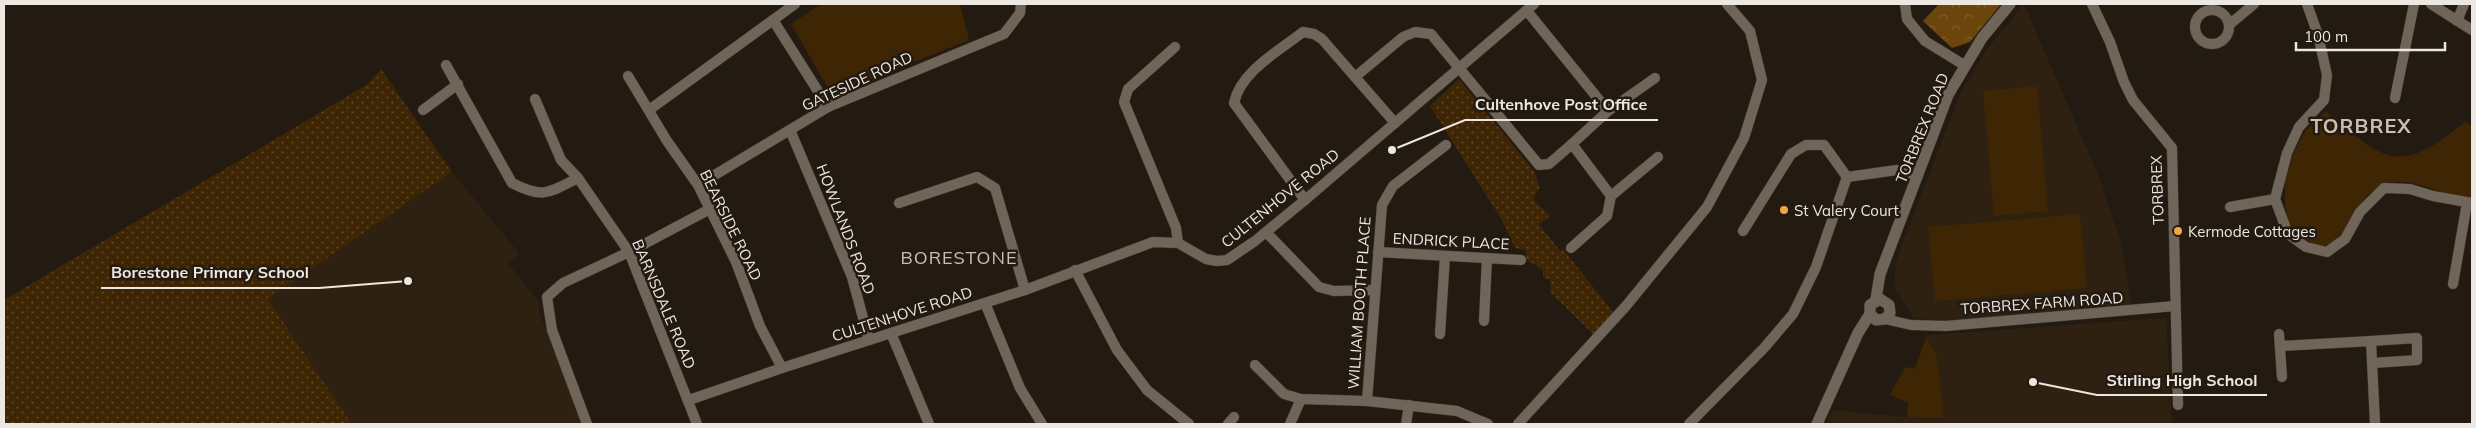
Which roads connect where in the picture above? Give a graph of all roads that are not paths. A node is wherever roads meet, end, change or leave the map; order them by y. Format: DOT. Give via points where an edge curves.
graph roads {
  1 [pos="795,4"];
  2 [pos="1021,4"];
  3 [pos="1727,4"];
  4 [pos="1905,4"];
  5 [pos="2010,4"];
  6 [pos="2092,4"];
  7 [pos="2254,4"];
  8 [pos="2307,4"];
  9 [pos="2414,4"];
  10 [pos="2431,4"];
  11 [pos="2464,4"];
  12 [pos="1530,7"];
  13 [pos="773,20"];
  14 [pos="2457,21"];
  15 [pos="2229,25"];
  16 [pos="2472,30"];
  17 [pos="1175,46"];
  18 [pos="446,65"];
  19 [pos="1964,65"];
  20 [pos="1457,68"];
  21 [pos="628,76"];
  22 [pos="1355,77"];
  23 [pos="1655,78"];
  24 [pos="458,84"];
  25 [pos="2395,98"];
  26 [pos="535,99"];
  27 [pos="828,107"];
  28 [pos="423,110"];
  29 [pos="649,110"];
  30 [pos="1608,111"];
  31 [pos="1395,123"];
  32 [pos="790,130"];
  33 [pos="1572,144"];
  34 [pos="1446,145"];
  35 [pos="1658,157"];
  36 [pos="1918,176"];
  37 [pos="1847,177"];
  38 [pos="578,178"];
  39 [pos="698,185"];
  40 [pos="1611,196"];
  41 [pos="2275,199"];
  42 [pos="1305,200"];
  43 [pos="899,203"];
  44 [pos="2470,203"];
  45 [pos="2230,207"];
  46 [pos="710,208"];
  47 [pos="1743,231"];
  48 [pos="1266,232"];
  49 [pos="1178,243"];
  50 [pos="1571,248"];
  51 [pos="628,252"];
  52 [pos="1378,252"];
  53 [pos="1445,256"];
  54 [pos="1487,258"];
  55 [pos="1521,260"];
  56 [pos="1075,270"];
  57 [pos="2453,284"];
  58 [pos="1026,290"];
  59 [pos="1375,290"];
  60 [pos="1883,302"];
  61 [pos="986,303"];
  62 [pos="2175,306"];
  63 [pos="1877,318"];
  64 [pos="1484,321"];
  65 [pos="1911,324"];
  66 [pos="891,333"];
  67 [pos="1440,334"];
  68 [pos="2279,334"];
  69 [pos="869,340"];
  70 [pos="2371,341"];
  71 [pos="2280,346"];
  72 [pos="2373,363"];
  73 [pos="1255,365"];
  74 [pos="782,368"];
  75 [pos="2282,378"];
  76 [pos="1301,399"];
  77 [pos="689,400"];
  78 [pos="1367,401"];
  79 [pos="1409,405"];
  80 [pos="2178,405"];
  81 [pos="1692,423"];
  82 [pos="587,424"];
  83 [pos="697,424"];
  84 [pos="929,424"];
  85 [pos="1042,424"];
  86 [pos="1189,424"];
  87 [pos="1290,424"];
  88 [pos="1406,424"];
  89 [pos="1488,424"];
  90 [pos="1518,424"];
  91 [pos="1817,424"];
  92 [pos="2375,424"];
  1 -- 13 [label="street"];
  2 -- 27 [label="street, GATESIDE ROAD" via="1020,13 1004,34"];
  3 -- 90 [label="street" via="1750,31 1762,80 1744,138 1707,207 1626,306"];
  4 -- 19 [label="street" via="1907,19 1925,41"];
  5 -- 19 [label="street, TORBREX ROAD"];
  6 -- 62 [label="street, TORBREX" via="2133,100 2172,148"];
  7 -- 15 [label="street"];
  8 -- 41 [label="street" via="2327,75 2324,100 2299,127 2287,153"];
  9 -- 25 [label="street"];
  10 -- 14 [label="street"];
  11 -- 14 [label="street"];
  12 -- 20 [label="street, CULTENHOVE ROAD"];
  12 -- 30 [label="street"];
  13 -- 27 [label="street"];
  13 -- 29 [label="street"];
  14 -- 16 [label="street"];
  17 -- 49 [label="street" via="1128,89 1124,102 1176,228"];
  18 -- 24 [label="street"];
  19 -- 36 [label="street, TORBREX ROAD" via="1948,95"];
  20 -- 22 [label="street" via="1431,34 1415,32 1403,37"];
  20 -- 31 [label="street, CULTENHOVE ROAD"];
  20 -- 33 [label="street" via="1539,165 1549,164"];
  21 -- 29 [label="street, BEARSIDE ROAD"];
  22 -- 31 [label="street"];
  22 -- 42 [label="street" via="1322,39 1304,32 1264,62 1236,92 1234,103 1237,109"];
  23 -- 30 [label="street"];
  24 -- 28 [label="street"];
  24 -- 38 [label="street" via="512,183 530,192 548,193"];
  26 -- 38 [label="street, BARNSDALE ROAD" via="561,160"];
  27 -- 32 [label="street, GATESIDE ROAD"];
  29 -- 39 [label="street, BEARSIDE ROAD"];
  30 -- 33 [label="street"];
  31 -- 42 [label="street, CULTENHOVE ROAD"];
  32 -- 39 [label="street, GATESIDE ROAD"];
  32 -- 69 [label="street, HOWLANDS ROAD" via="852,277"];
  33 -- 40 [label="street"];
  34 -- 52 [label="street, WILLIAM BOOTH PLACE" via="1393,186 1382,205"];
  35 -- 40 [label="street"];
  36 -- 37 [label="street" via="1897,170"];
  36 -- 60 [label="street, TORBREX ROAD" via="1880,274"];
  37 -- 47 [label="street" via="1824,145 1806,145 1791,154"];
  37 -- 81 [label="street" via="1816,267 1793,314"];
  38 -- 51 [label="street, BARNSDALE ROAD"];
  39 -- 46 [label="street, BEARSIDE ROAD"];
  40 -- 50 [label="street" via="1607,216"];
  41 -- 44 [label="street" via="2288,234 2306,247 2327,252 2345,239 2360,212 2384,188 2410,189"];
  41 -- 45 [label="street"];
  42 -- 48 [label="street, CULTENHOVE ROAD"];
  43 -- 58 [label="street" via="977,178 995,188"];
  44 -- 57 [label="street"];
  46 -- 51 [label="street"];
  46 -- 74 [label="street, BEARSIDE ROAD" via="736,262 760,326"];
  48 -- 49 [label="street, CULTENHOVE ROAD" via="1227,260 1217,262"];
  48 -- 59 [label="street" via="1319,287 1334,291"];
  49 -- 56 [label="street, CULTENHOVE ROAD" via="1153,242"];
  51 -- 77 [label="street, BARNSDALE ROAD"];
  51 -- 82 [label="street" via="563,283 547,297 552,330"];
  52 -- 53 [label="street, ENDRICK PLACE"];
  52 -- 59 [label="street, WILLIAM BOOTH PLACE"];
  53 -- 54 [label="street, ENDRICK PLACE"];
  53 -- 67 [label="street"];
  54 -- 55 [label="street, ENDRICK PLACE"];
  54 -- 64 [label="street"];
  56 -- 58 [label="street, CULTENHOVE ROAD"];
  56 -- 86 [label="street" via="1123,358 1147,390"];
  58 -- 61 [label="street, CULTENHOVE ROAD"];
  59 -- 78 [label="street, WILLIAM BOOTH PLACE"];
  60 -- 63 [label="street, TORBREX ROAD" via="1890,313"];
  60 -- 63 [label="street, TORBREX ROAD" via="1870,305"];
  60 -- 65 [label="street"];
  61 -- 66 [label="street, CULTENHOVE ROAD"];
  61 -- 85 [label="street" via="1020,388"];
  62 -- 65 [label="street, TORBREX FARM ROAD" via="1946,326"];
  62 -- 80 [label="street, TORBREX"];
  63 -- 65 [label="street, TORBREX FARM ROAD"];
  63 -- 91 [label="street, TORBREX ROAD" via="1858,333"];
  66 -- 69 [label="street, CULTENHOVE ROAD"];
  66 -- 84 [label="street"];
  68 -- 71 [label="street"];
  69 -- 74 [label="street, CULTENHOVE ROAD"];
  70 -- 71 [label="street"];
  70 -- 72 [label="street"];
  70 -- 72 [label="street" via="2417,338 2417,360"];
  71 -- 75 [label="street"];
  72 -- 92 [label="street"];
  73 -- 76 [label="street" via="1284,394"];
  74 -- 77 [label="street, CULTENHOVE ROAD"];
  76 -- 78 [label="street"];
  76 -- 87 [label="street"];
  77 -- 83 [label="street, BARNSDALE ROAD"];
  78 -- 79 [label="street"];
  79 -- 88 [label="street"];
  79 -- 89 [label="street" via="1457,411"];
}
